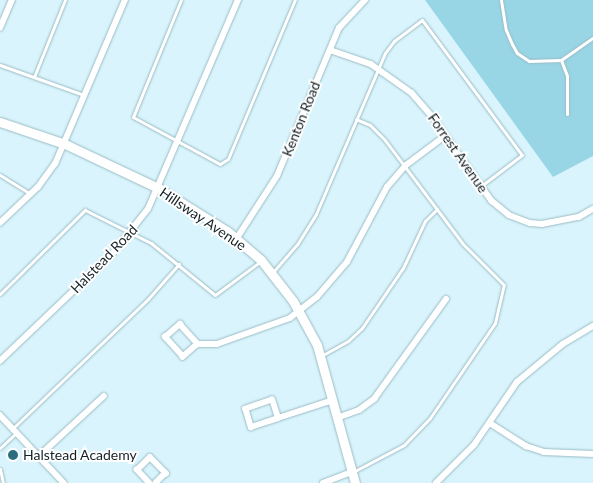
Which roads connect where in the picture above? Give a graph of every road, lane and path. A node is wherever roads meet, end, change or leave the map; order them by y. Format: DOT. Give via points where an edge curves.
graph roads {
  1 [pos="12,0"];
  2 [pos="65,0"];
  3 [pos="125,0"];
  4 [pos="181,0"];
  5 [pos="238,0"];
  6 [pos="295,0"];
  7 [pos="365,0"];
  8 [pos="501,0"];
  9 [pos="0,28"];
  10 [pos="592,41"];
  11 [pos="330,50"];
  12 [pos="561,60"];
  13 [pos="0,65"];
  14 [pos="376,69"];
  15 [pos="34,77"];
  16 [pos="85,95"];
  17 [pos="567,114"];
  18 [pos="356,120"];
  19 [pos="0,122"];
  20 [pos="445,136"];
  21 [pos="180,140"];
  22 [pos="65,144"];
  23 [pos="405,166"];
  24 [pos="0,174"];
  25 [pos="481,186"];
  26 [pos="160,189"];
  27 [pos="30,195"];
  28 [pos="437,209"];
  29 [pos="593,209"];
  30 [pos="0,223"];
  31 [pos="133,232"];
  32 [pos="237,238"];
  33 [pos="261,260"];
  34 [pos="179,264"];
  35 [pos="272,272"];
  36 [pos="0,294"];
  37 [pos="446,299"];
  38 [pos="300,311"];
  39 [pos="593,326"];
  40 [pos="198,344"];
  41 [pos="321,356"];
  42 [pos="0,360"];
  43 [pos="104,396"];
  44 [pos="333,400"];
  45 [pos="0,415"];
  46 [pos="278,418"];
  47 [pos="338,418"];
  48 [pos="490,423"];
  49 [pos="14,430"];
  50 [pos="0,448"];
  51 [pos="593,454"];
  52 [pos="39,456"];
  53 [pos="0,468"];
  54 [pos="352,472"];
  55 [pos="3,483"];
  56 [pos="64,483"];
  57 [pos="149,483"];
  58 [pos="156,483"];
  59 [pos="323,483"];
  60 [pos="355,483"];
  61 [pos="436,483"];
  1 -- 9 [label="street"];
  2 -- 15 [label="lane"];
  3 -- 16 [label="street"];
  4 -- 21 [label="lane" via="133,117"];
  5 -- 21 [label="street, Halstead Road"];
  6 -- 21 [label="lane" via="225,163 220,164"];
  7 -- 11 [label="street, Kenton Road" via="345,19"];
  8 -- 12 [label="lane" via="506,30 517,53 529,61"];
  10 -- 12 [label="lane"];
  11 -- 14 [label="street, Forrest Avenue"];
  11 -- 32 [label="street, Kenton Road" via="277,176"];
  12 -- 17 [label="lane" via="567,76"];
  13 -- 15 [label="lane"];
  14 -- 18 [label="lane"];
  14 -- 20 [label="street, Forrest Avenue" via="416,98"];
  14 -- 25 [label="lane" via="394,42 422,20 522,155"];
  15 -- 16 [label="lane"];
  16 -- 22 [label="street"];
  18 -- 23 [label="lane" via="379,133"];
  18 -- 35 [label="lane" via="316,214 298,243"];
  19 -- 22 [label="street, Hillsway Avenue"];
  20 -- 23 [label="street"];
  20 -- 25 [label="street, Forrest Avenue"];
  21 -- 26 [label="street, Halstead Road"];
  22 -- 26 [label="street, Hillsway Avenue"];
  22 -- 27 [label="street" via="51,170"];
  23 -- 28 [label="lane"];
  23 -- 38 [label="street" via="382,196 347,262 327,287"];
  24 -- 27 [label="lane"];
  25 -- 29 [label="street, Forrest Avenue" via="499,208 530,223 579,217"];
  26 -- 31 [label="street, Halstead Road"];
  26 -- 32 [label="street, Hillsway Avenue"];
  27 -- 30 [label="street"];
  28 -- 41 [label="lane" via="425,221 403,268 362,328 348,341"];
  28 -- 54 [label="lane" via="463,244 504,285 498,316 430,418 417,432 404,445"];
  31 -- 34 [label="lane"];
  31 -- 36 [label="lane" via="85,210"];
  31 -- 42 [label="street, Halstead Road"];
  32 -- 33 [label="street, Hillsway Avenue"];
  33 -- 34 [label="lane" via="215,295"];
  33 -- 35 [label="street, Hillsway Avenue"];
  34 -- 49 [label="lane" via="148,299"];
  35 -- 38 [label="street, Hillsway Avenue"];
  37 -- 47 [label="street" via="374,399"];
  38 -- 40 [label="street" via="290,318 217,344"];
  38 -- 41 [label="street, Hillsway Avenue"];
  39 -- 48 [label="street" via="563,344 517,382"];
  40 -- 40 [label="street" via="184,357 165,337 180,324"];
  41 -- 44 [label="street, Hillsway Avenue"];
  43 -- 52 [label="street"];
  44 -- 46 [label="street"];
  44 -- 47 [label="street, Hillsway Avenue"];
  45 -- 49 [label="street"];
  46 -- 46 [label="street" via="272,400 246,409 252,427"];
  47 -- 54 [label="street, Hillsway Avenue"];
  48 -- 51 [label="street" via="526,446 544,452"];
  48 -- 61 [label="street" via="465,456"];
  49 -- 50 [label="lane"];
  49 -- 52 [label="street"];
  52 -- 56 [label="street"];
  53 -- 55 [label="lane"];
  54 -- 59 [label="street"];
  54 -- 60 [label="street, Hillsway Avenue"];
  57 -- 58 [label="street" via="137,470 150,457 166,473"];
}
